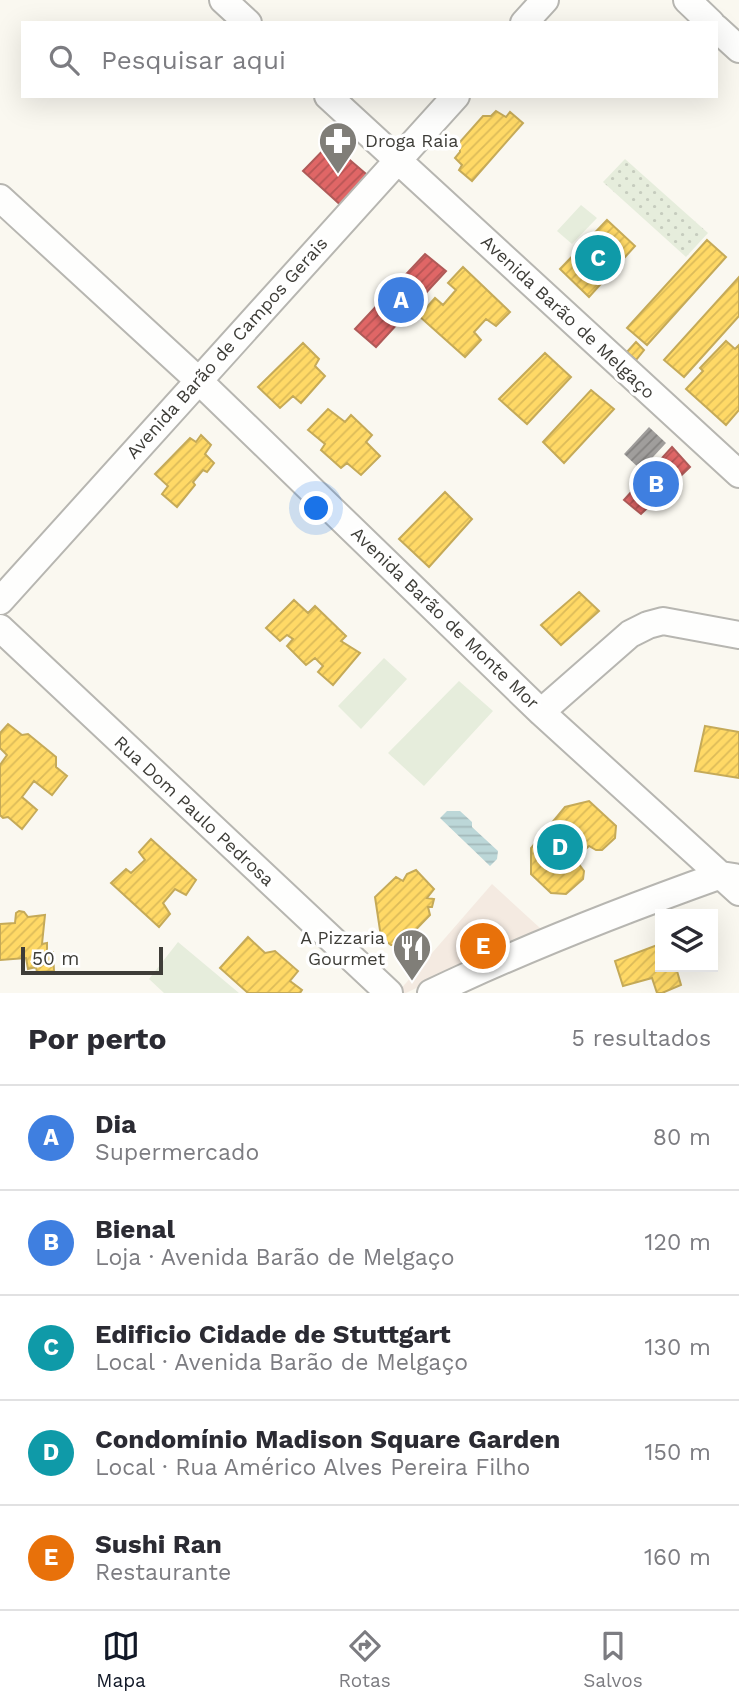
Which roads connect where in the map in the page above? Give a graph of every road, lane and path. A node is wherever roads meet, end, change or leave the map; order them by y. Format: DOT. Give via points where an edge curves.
graph roads {
  1 [pos="223,0"];
  2 [pos="545,0"];
  3 [pos="687,0"];
  4 [pos="246,21"];
  5 [pos="526,21"];
  6 [pos="709,21"];
  7 [pos="718,30"];
  8 [pos="739,49"];
  9 [pos="330,98"];
  10 [pos="454,98"];
  11 [pos="397,160"];
  12 [pos="0,198"];
  13 [pos="198,380"];
  14 [pos="739,474"];
  15 [pos="0,601"];
  16 [pos="0,628"];
  17 [pos="739,635"];
  18 [pos="541,712"];
  19 [pos="733,882"];
  20 [pos="389,993"];
  21 [pos="431,993"];
  1 -- 4 [label="street"];
  2 -- 5 [label="street"];
  3 -- 6 [label="street"];
  7 -- 8 [label="street"];
  9 -- 11 [label="street, Avenida Barão de Melgaço"];
  10 -- 11 [label="street, Avenida Barão de Campos Gerais"];
  11 -- 13 [label="street, Avenida Barão de Campos Gerais"];
  11 -- 14 [label="street, Avenida Barão de Melgaço"];
  12 -- 13 [label="street, Avenida Barão de Monte Mor"];
  13 -- 15 [label="street, Avenida Barão de Campos Gerais"];
  13 -- 18 [label="street, Avenida Barão de Monte Mor"];
  16 -- 20 [label="street, Rua Dom Paulo Pedrosa"];
  17 -- 18 [label="street" via="663,621 648,625 631,634"];
  18 -- 19 [label="street, Avenida Barão de Monte Mor"];
  19 -- 21 [label="street" via="635,905"];
}
